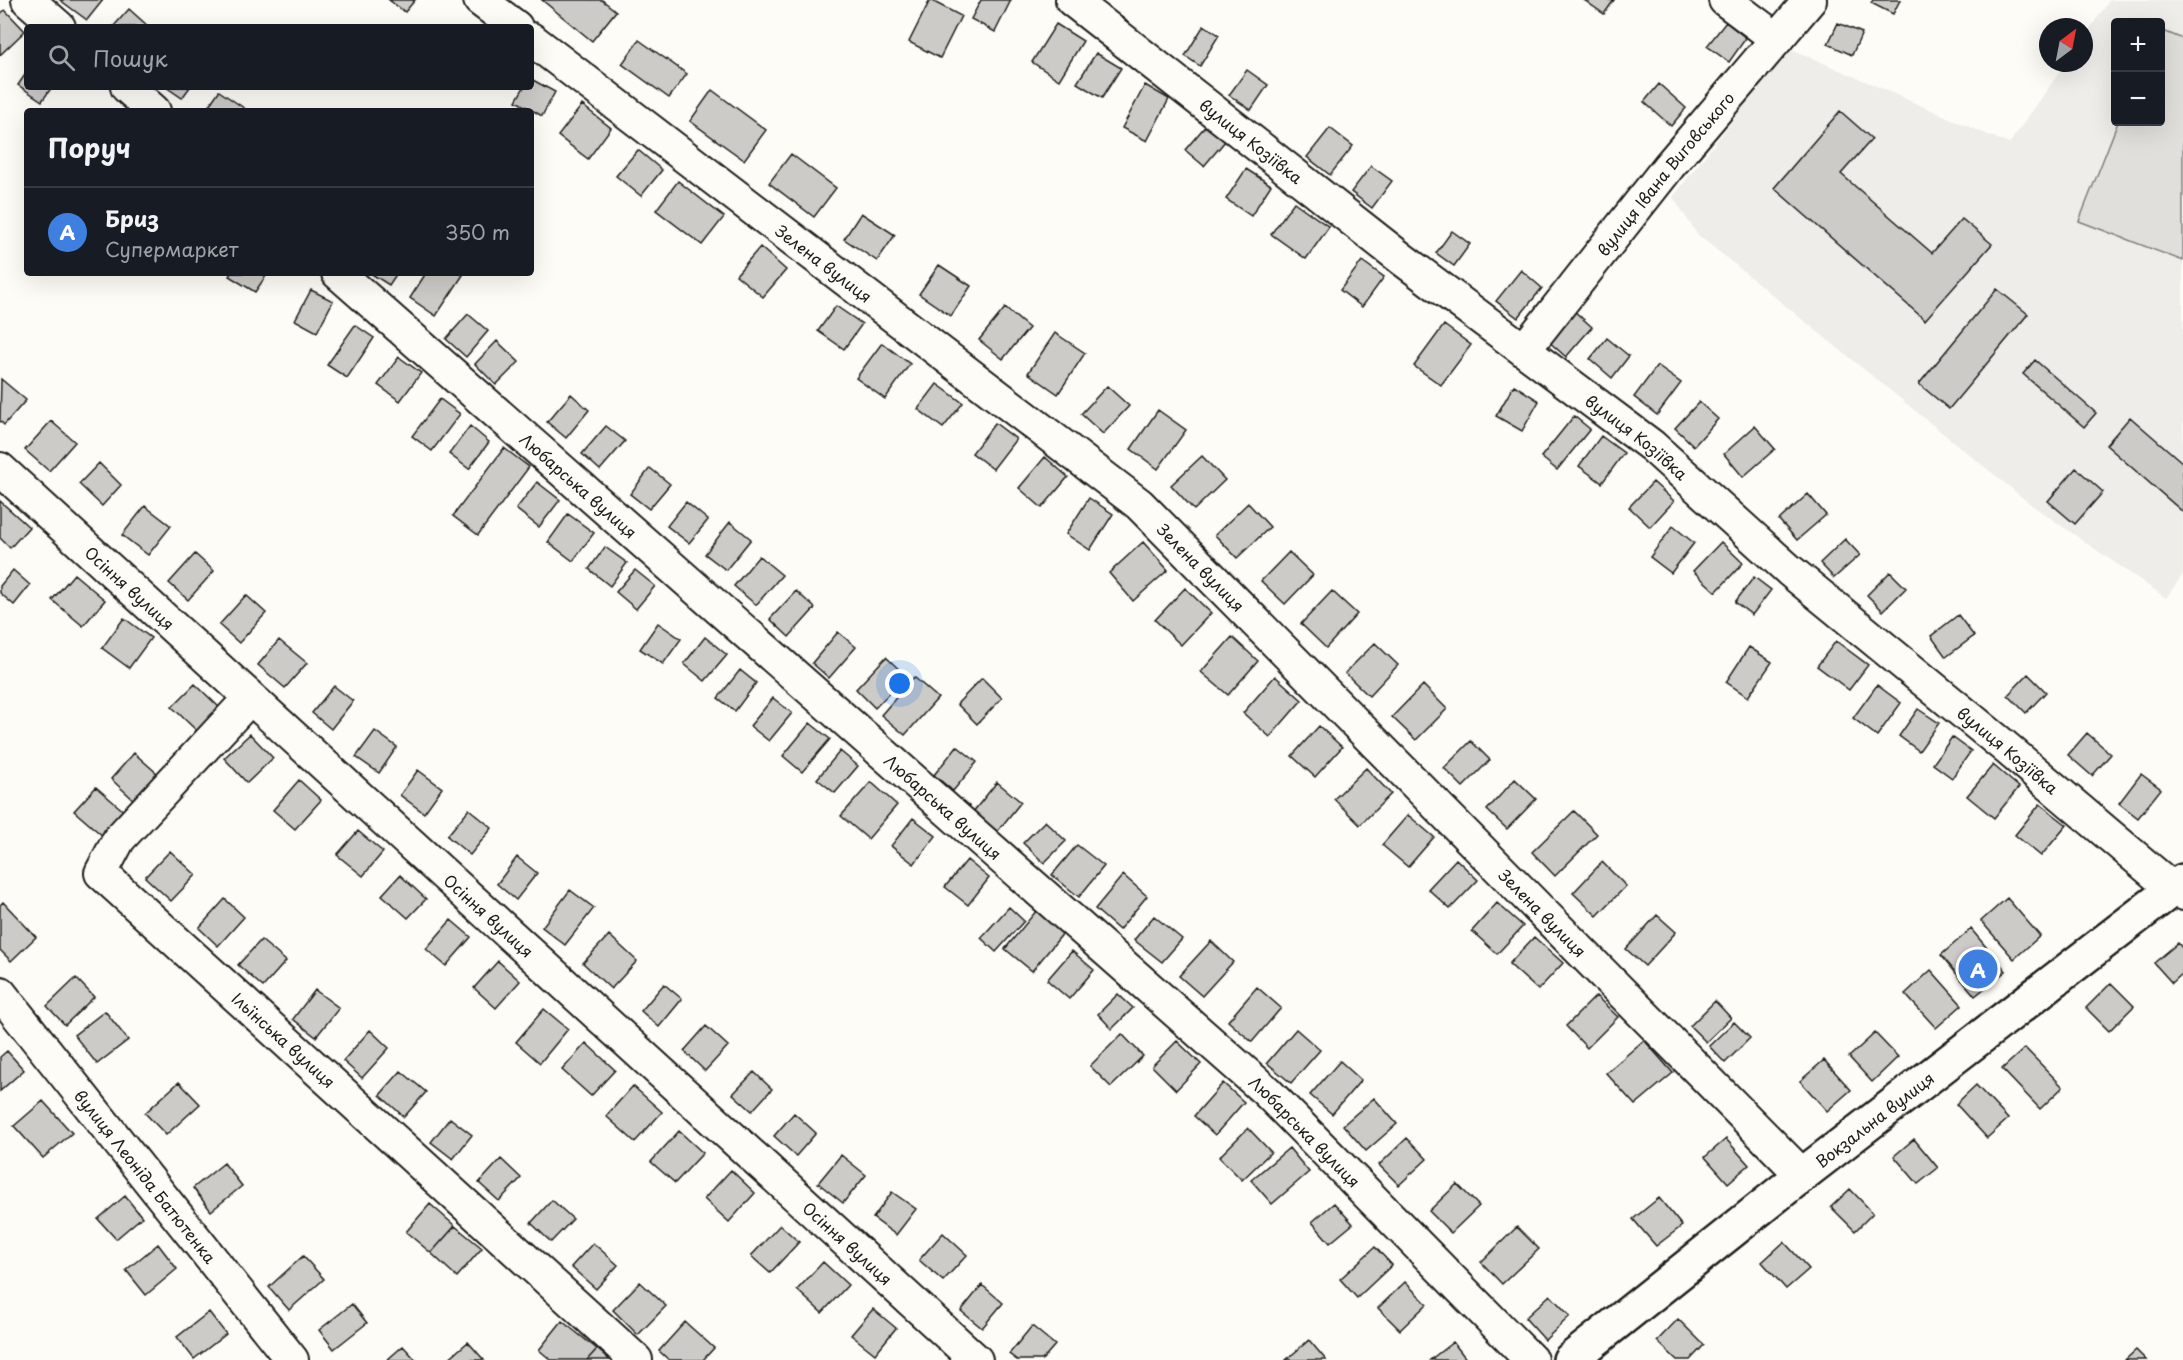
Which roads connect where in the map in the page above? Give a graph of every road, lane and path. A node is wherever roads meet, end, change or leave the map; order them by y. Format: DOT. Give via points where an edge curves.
graph roads {
  1 [pos="28,0"];
  2 [pos="480,0"];
  3 [pos="1072,0"];
  4 [pos="1725,0"];
  5 [pos="1810,0"];
  6 [pos="56,24"];
  7 [pos="512,24"];
  8 [pos="1778,39"];
  9 [pos="534,41"];
  10 [pos="130,90"];
  11 [pos="151,108"];
  12 [pos="341,276"];
  13 [pos="1524,350"];
  14 [pos="0,469"];
  15 [pos="249,699"];
  16 [pos="2180,888"];
  17 [pos="0,993"];
  18 [pos="1802,1175"];
  19 [pos="292,1360"];
  20 [pos="636,1360"];
  21 [pos="976,1360"];
  22 [pos="1531,1360"];
  23 [pos="1570,1360"];
  1 -- 6 [label="street"];
  2 -- 7 [label="street"];
  3 -- 13 [label="street, вулиця Козіївка"];
  4 -- 8 [label="street"];
  5 -- 8 [label="street, вулиця Івана Виговського"];
  8 -- 13 [label="street, вулиця Івана Виговського" via="1670,166"];
  9 -- 18 [label="street, Зелена вулиця" via="1139,504"];
  10 -- 11 [label="street"];
  12 -- 22 [label="street, Любарська вулиця" via="1266,1091"];
  13 -- 16 [label="street, вулиця Козіївка" via="1652,446 1789,570"];
  14 -- 15 [label="street, Осіння вулиця"];
  15 -- 20 [label="street, Ільїнська вулиця" via="119,839 101,873"];
  15 -- 21 [label="street, Осіння вулиця"];
  16 -- 18 [label="main road, Вокзальна вулиця"];
  17 -- 19 [label="street, вулиця Леоніда Батютенка"];
  18 -- 23 [label="main road, Вокзальна вулиця"];
}
